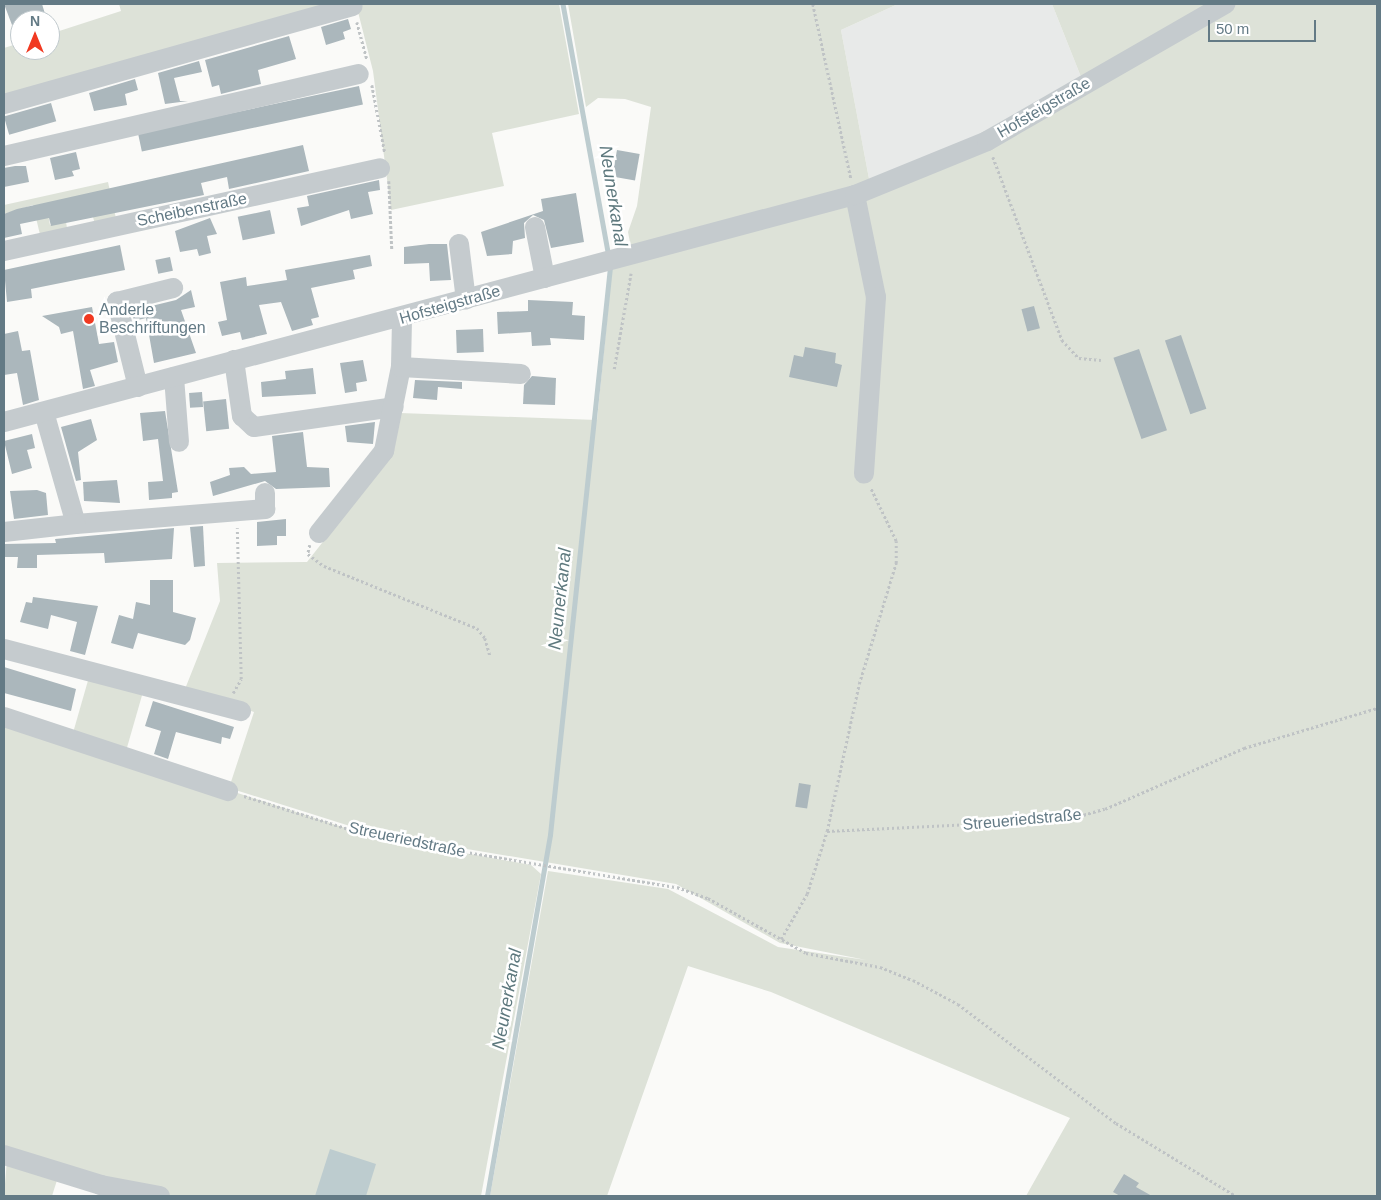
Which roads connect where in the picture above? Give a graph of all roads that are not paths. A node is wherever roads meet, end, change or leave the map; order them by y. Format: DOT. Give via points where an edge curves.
graph roads {
  1 [pos="1226,4"];
  2 [pos="352,6"];
  3 [pos="366,72"];
  4 [pos="4,104"];
  5 [pos="4,156"];
  6 [pos="385,167"];
  7 [pos="855,196"];
  8 [pos="535,227"];
  9 [pos="459,244"];
  10 [pos="4,251"];
  11 [pos="545,278"];
  12 [pos="173,288"];
  13 [pos="466,300"];
  14 [pos="402,318"];
  15 [pos="234,360"];
  16 [pos="401,367"];
  17 [pos="521,374"];
  18 [pos="174,377"];
  19 [pos="138,387"];
  20 [pos="394,408"];
  21 [pos="44,412"];
  22 [pos="4,422"];
  23 [pos="179,442"];
  24 [pos="864,474"];
  25 [pos="265,493"];
  26 [pos="76,524"];
  27 [pos="4,532"];
  28 [pos="319,533"];
  29 [pos="4,649"];
  30 [pos="241,711"];
  31 [pos="4,717"];
  32 [pos="228,791"];
  33 [pos="4,1155"];
  34 [pos="160,1196"];
  1 -- 7 [label="street, Hofsteigstraße" via="987,141"];
  2 -- 4 [label="street"];
  3 -- 5 [label="street"];
  6 -- 10 [label="street, Scheibenstraße"];
  7 -- 11 [label="street, Hofsteigstraße" via="628,259"];
  7 -- 24 [label="street" via="876,297"];
  8 -- 11 [label="street"];
  9 -- 13 [label="street"];
  11 -- 13 [label="street, Hofsteigstraße"];
  12 -- 19 [label="street" via="117,302"];
  13 -- 14 [label="street, Hofsteigstraße"];
  14 -- 15 [label="street, Hofsteigstraße"];
  14 -- 16 [label="street"];
  15 -- 18 [label="street, Hofsteigstraße"];
  15 -- 20 [label="street" via="242,416 254,427"];
  16 -- 17 [label="street"];
  16 -- 20 [label="street"];
  18 -- 19 [label="street, Hofsteigstraße"];
  18 -- 23 [label="street"];
  19 -- 21 [label="street, Hofsteigstraße"];
  20 -- 28 [label="street" via="384,450"];
  21 -- 22 [label="street, Hofsteigstraße"];
  21 -- 26 [label="street"];
  25 -- 26 [label="street" via="265,509"];
  26 -- 27 [label="street"];
  29 -- 30 [label="street"];
  31 -- 32 [label="street"];
  33 -- 34 [label="street" via="101,1185"];
}
